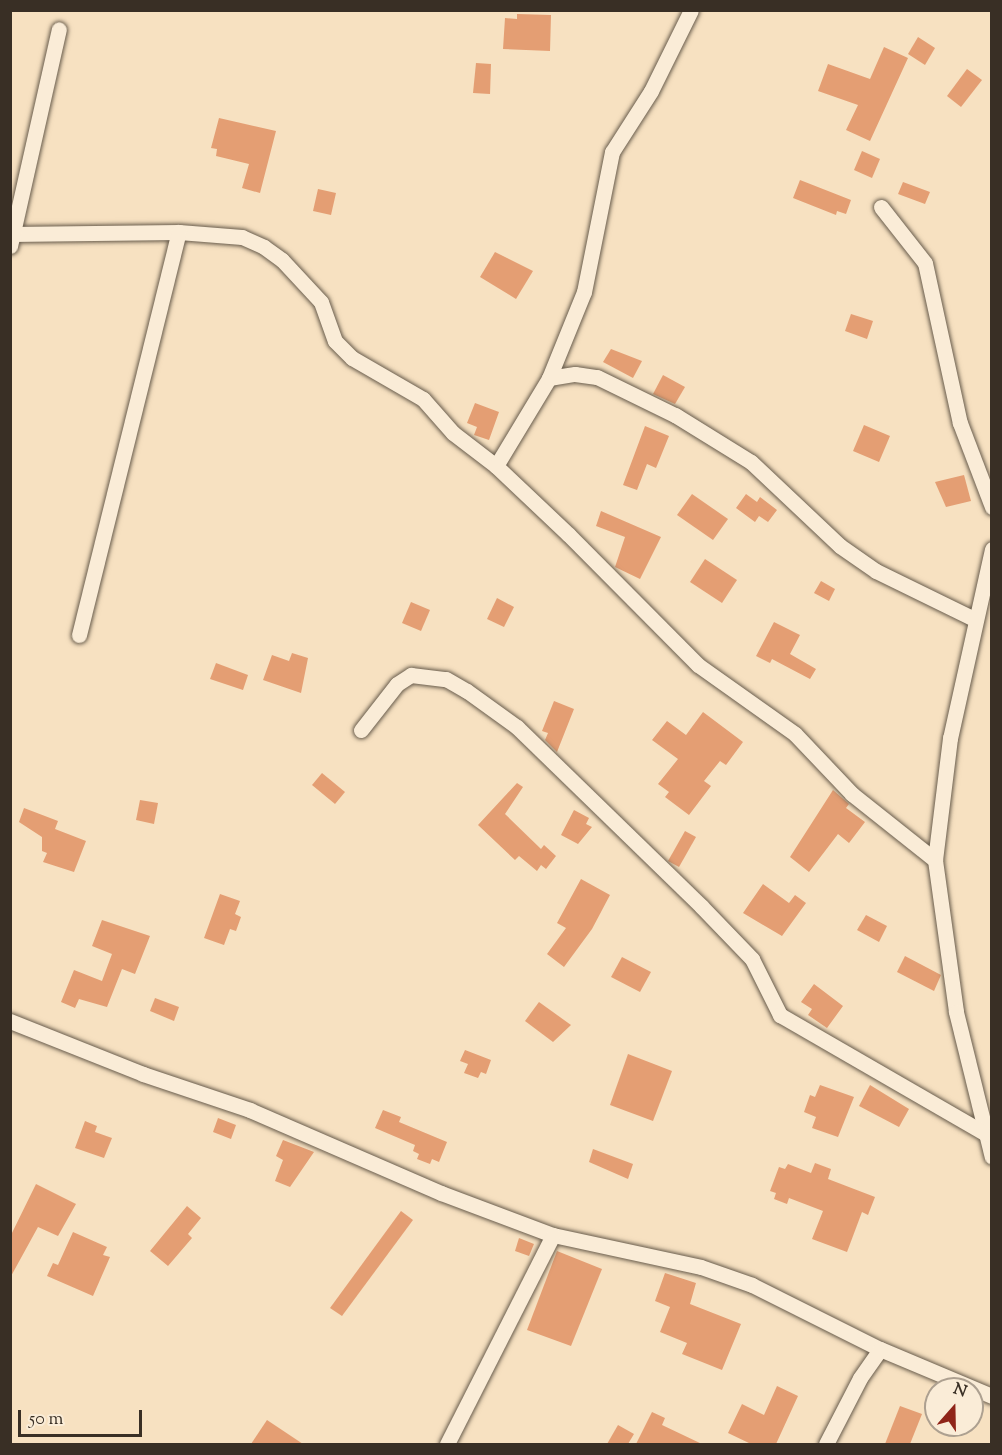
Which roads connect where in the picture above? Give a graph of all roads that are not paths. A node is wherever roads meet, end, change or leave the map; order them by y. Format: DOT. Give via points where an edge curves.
graph roads {
  1 [pos="691,10"];
  2 [pos="59,29"];
  3 [pos="881,207"];
  4 [pos="179,232"];
  5 [pos="12,238"];
  6 [pos="549,378"];
  7 [pos="496,466"];
  8 [pos="992,507"];
  9 [pos="992,549"];
  10 [pos="976,620"];
  11 [pos="79,635"];
  12 [pos="361,730"];
  13 [pos="935,860"];
  14 [pos="10,1021"];
  15 [pos="984,1133"];
  16 [pos="992,1156"];
  17 [pos="553,1235"];
  18 [pos="880,1349"];
  19 [pos="992,1396"];
  20 [pos="447,1444"];
  21 [pos="826,1444"];
  1 -- 6 [label="street" via="651,91 612,152 592,268"];
  2 -- 5 [label="street"];
  3 -- 8 [label="street" via="925,264 960,423"];
  4 -- 5 [label="street"];
  4 -- 7 [label="street" via="242,237 282,260 321,302 335,341 352,358 414,392 453,433"];
  4 -- 11 [label="street"];
  6 -- 7 [label="street"];
  6 -- 10 [label="street" via="575,374 597,377 675,415 751,462 840,546 876,571"];
  7 -- 13 [label="street" via="698,665 795,734 852,794"];
  9 -- 10 [label="street"];
  10 -- 13 [label="street" via="950,738"];
  12 -- 15 [label="street" via="397,684 411,675 446,679 466,691 517,727 701,906 752,959 780,1015"];
  13 -- 15 [label="street" via="956,1012"];
  14 -- 17 [label="street" via="143,1074 250,1110 441,1193"];
  15 -- 16 [label="street"];
  17 -- 18 [label="street" via="700,1267 752,1285"];
  17 -- 20 [label="street"];
  18 -- 19 [label="street"];
  18 -- 21 [label="street" via="860,1378"];
}
